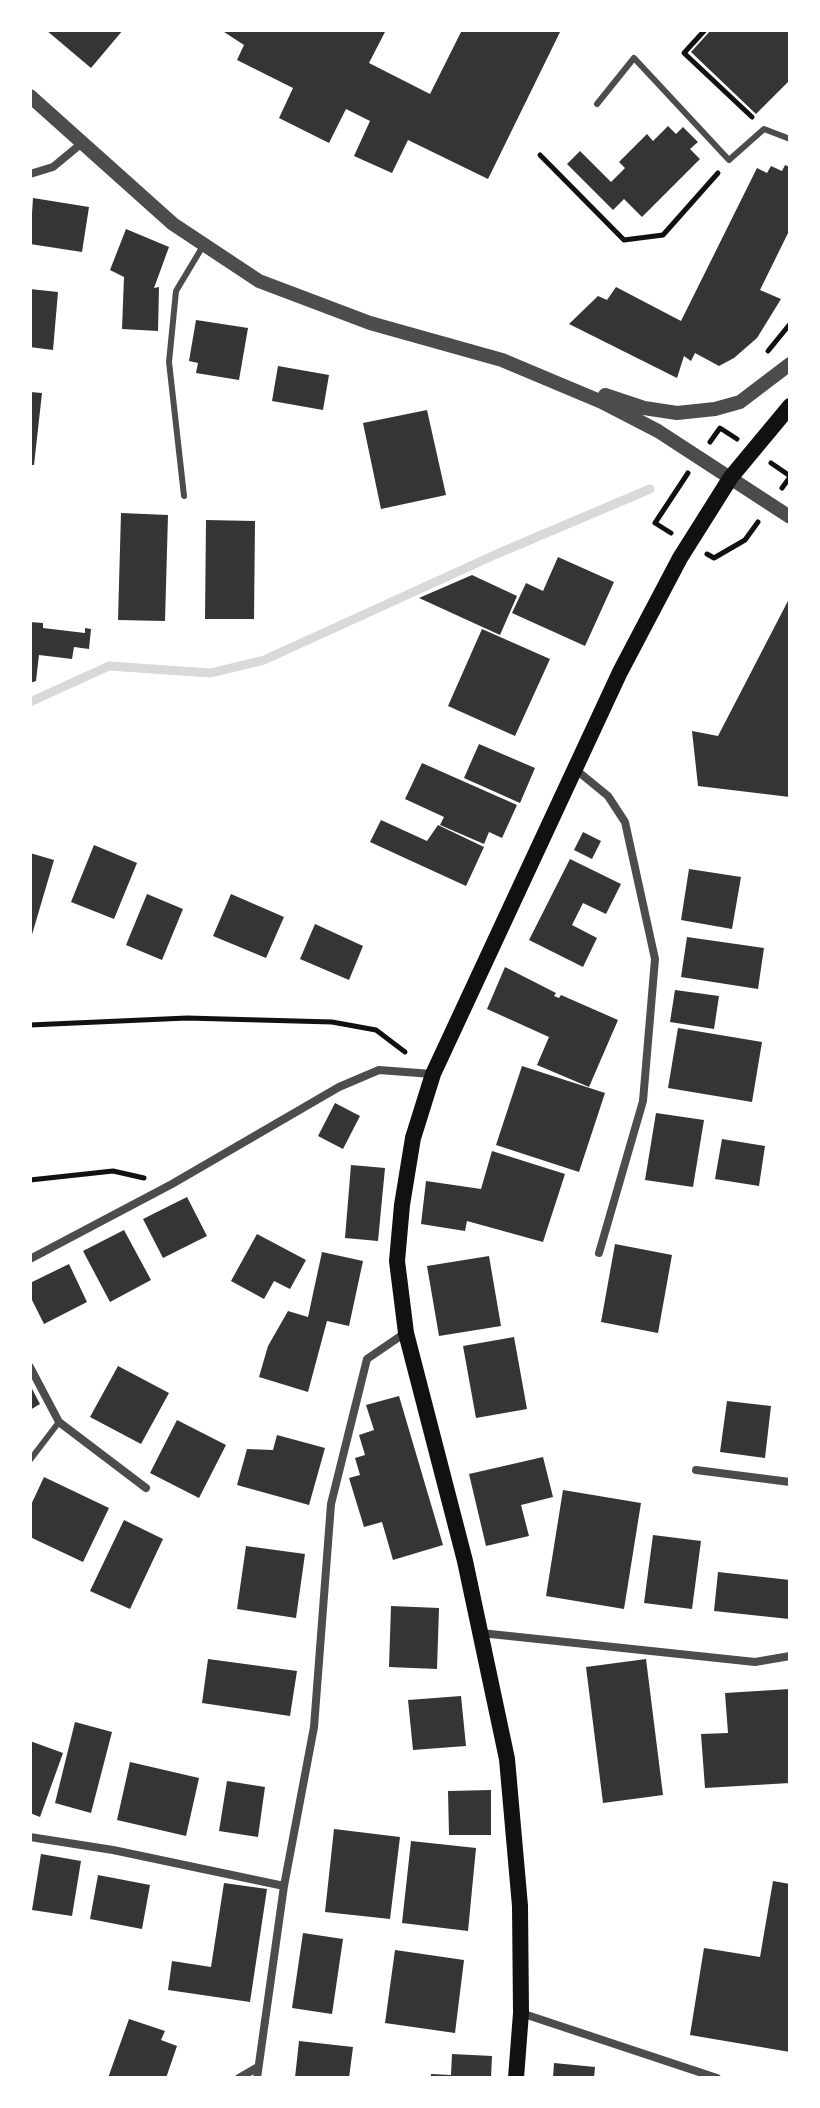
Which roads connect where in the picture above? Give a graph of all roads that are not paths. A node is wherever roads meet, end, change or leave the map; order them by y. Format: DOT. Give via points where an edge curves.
graph roads {
  1 [pos="30,96"];
  2 [pos="597,104"];
  3 [pos="790,139"];
  4 [pos="82,143"];
  5 [pos="30,174"];
  6 [pos="203,246"];
  7 [pos="790,364"];
  8 [pos="540,375"];
  9 [pos="790,406"];
  10 [pos="731,477"];
  11 [pos="184,496"];
  12 [pos="790,517"];
  13 [pos="575,769"];
  14 [pos="433,1074"];
  15 [pos="599,1253"];
  16 [pos="30,1259"];
  17 [pos="406,1333"];
  18 [pos="30,1367"];
  19 [pos="59,1422"];
  20 [pos="30,1460"];
  21 [pos="696,1470"];
  22 [pos="790,1482"];
  23 [pos="146,1488"];
  24 [pos="478,1632"];
  25 [pos="790,1656"];
  26 [pos="30,1837"];
  27 [pos="284,1886"];
  28 [pos="521,2013"];
  29 [pos="258,2067"];
  30 [pos="239,2078"];
  31 [pos="257,2078"];
  32 [pos="516,2078"];
  33 [pos="717,2078"];
  1 -- 4 [label="street"];
  2 -- 3 [label="lane" via="634,58 729,160 764,129"];
  4 -- 5 [label="street" via="53,167"];
  4 -- 6 [label="street"];
  6 -- 8 [label="street" via="294,297"];
  6 -- 11 [label="lane" via="176,291 169,362"];
  7 -- 8 [label="street" via="740,402 677,413 644,408"];
  8 -- 10 [label="street" via="658,431"];
  9 -- 10 [label="main road"];
  10 -- 12 [label="street"];
  10 -- 13 [label="main road" via="680,558"];
  13 -- 14 [label="main road"];
  13 -- 15 [label="street" via="608,796 625,822 655,959 643,1101"];
  14 -- 16 [label="street" via="379,1070 352,1081"];
  14 -- 17 [label="main road" via="413,1138 402,1205 397,1261"];
  17 -- 24 [label="main road"];
  17 -- 27 [label="street" via="367,1359 331,1504 314,1727"];
  18 -- 19 [label="street"];
  19 -- 20 [label="lane"];
  19 -- 23 [label="street"];
  21 -- 22 [label="street"];
  24 -- 25 [label="street" via="755,1662"];
  24 -- 28 [label="main road" via="507,1759 520,1906"];
  26 -- 27 [label="street"];
  27 -- 29 [label="street"];
  28 -- 32 [label="main road"];
  28 -- 33 [label="street"];
  29 -- 30 [label="street"];
  29 -- 31 [label="street"];
}
